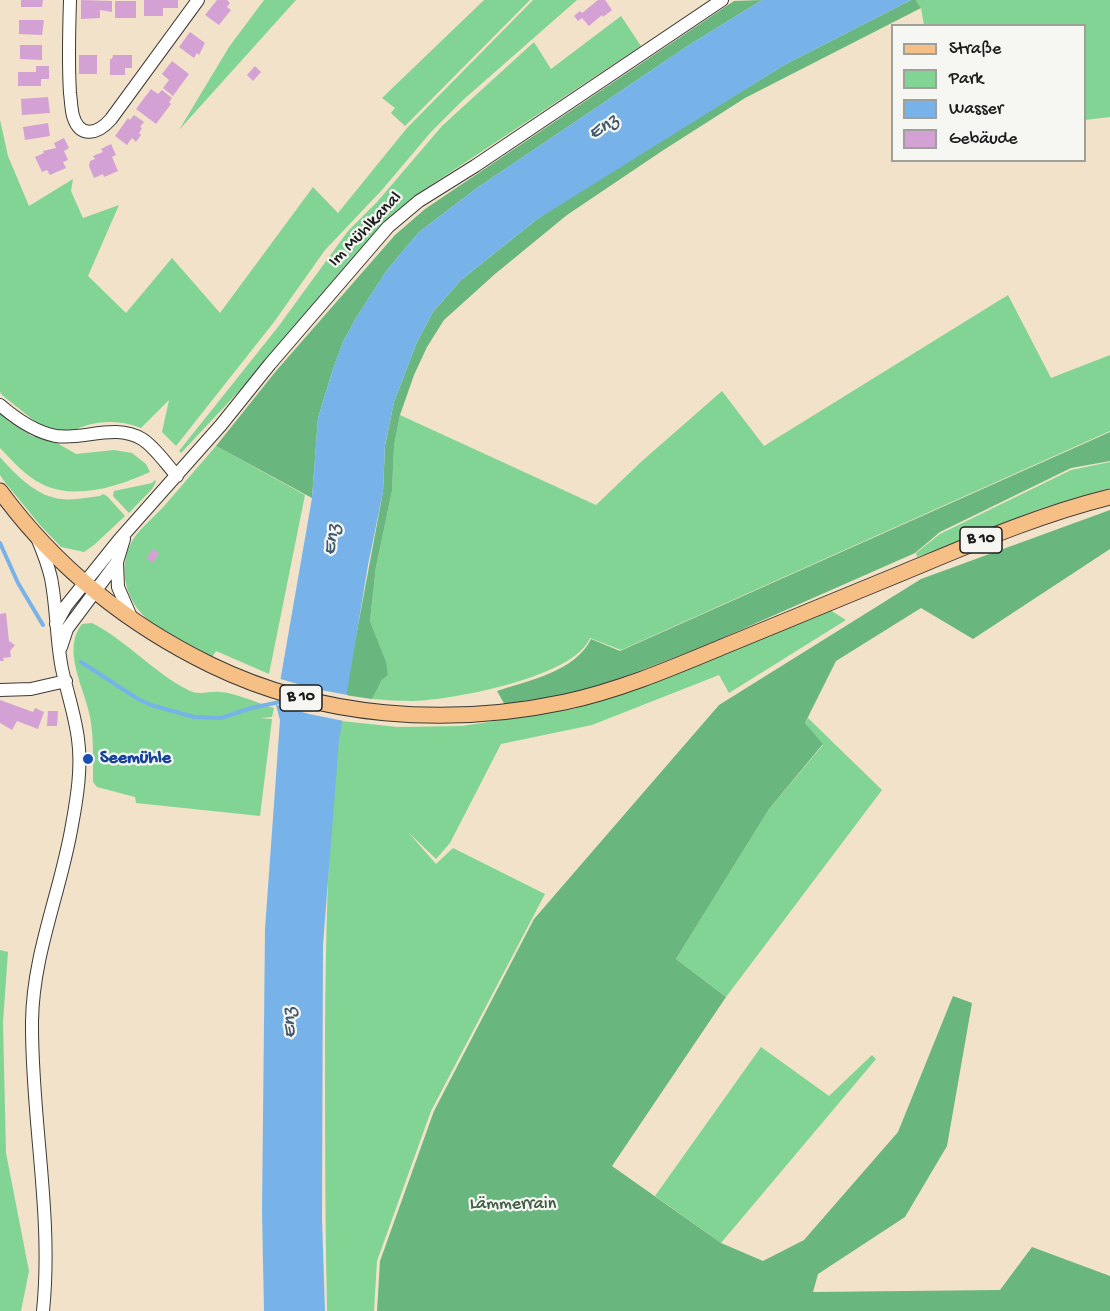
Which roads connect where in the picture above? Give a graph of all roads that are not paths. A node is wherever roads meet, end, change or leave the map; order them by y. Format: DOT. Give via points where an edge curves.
graph roads {
  1 [pos="70,0"];
  2 [pos="198,0"];
  3 [pos="722,0"];
  4 [pos="0,405"];
  5 [pos="177,476"];
  6 [pos="0,491"];
  7 [pos="1110,497"];
  8 [pos="126,532"];
  9 [pos="35,534"];
  10 [pos="117,562"];
  11 [pos="90,587"];
  12 [pos="133,621"];
  13 [pos="56,624"];
  14 [pos="60,653"];
  15 [pos="64,675"];
  16 [pos="0,690"];
  17 [pos="43,1311"];
  1 -- 2 [label="street" via="72,111 79,126 92,132 102,129 111,119"];
  3 -- 5 [label="street, Im Mühlkanal" via="437,189 388,227"];
  4 -- 5 [label="street" via="24,422 56,436 117,431 143,439"];
  5 -- 8 [label="street, Im Mühlkanal"];
  6 -- 9 [label="main road, B 10"];
  7 -- 12 [label="main road, B 10" via="977,541 669,669 607,691 513,711 399,714 302,698 208,664"];
  8 -- 10 [label="street, Im Mühlkanal"];
  8 -- 11 [label="street, Im Mühlkanal"];
  9 -- 11 [label="main road, B 10"];
  9 -- 13 [label="street" via="50,573"];
  10 -- 11 [label="street, Im Mühlkanal"];
  10 -- 12 [label="street" via="117,582"];
  11 -- 12 [label="main road, B 10"];
  11 -- 13 [label="street" via="61,613"];
  11 -- 14 [label="street" via="67,629"];
  13 -- 14 [label="street"];
  14 -- 15 [label="street"];
  15 -- 16 [label="street" via="31,689"];
  15 -- 17 [label="street" via="78,741 79,770 65,856 37,966 32,1021 46,1216"];
}
